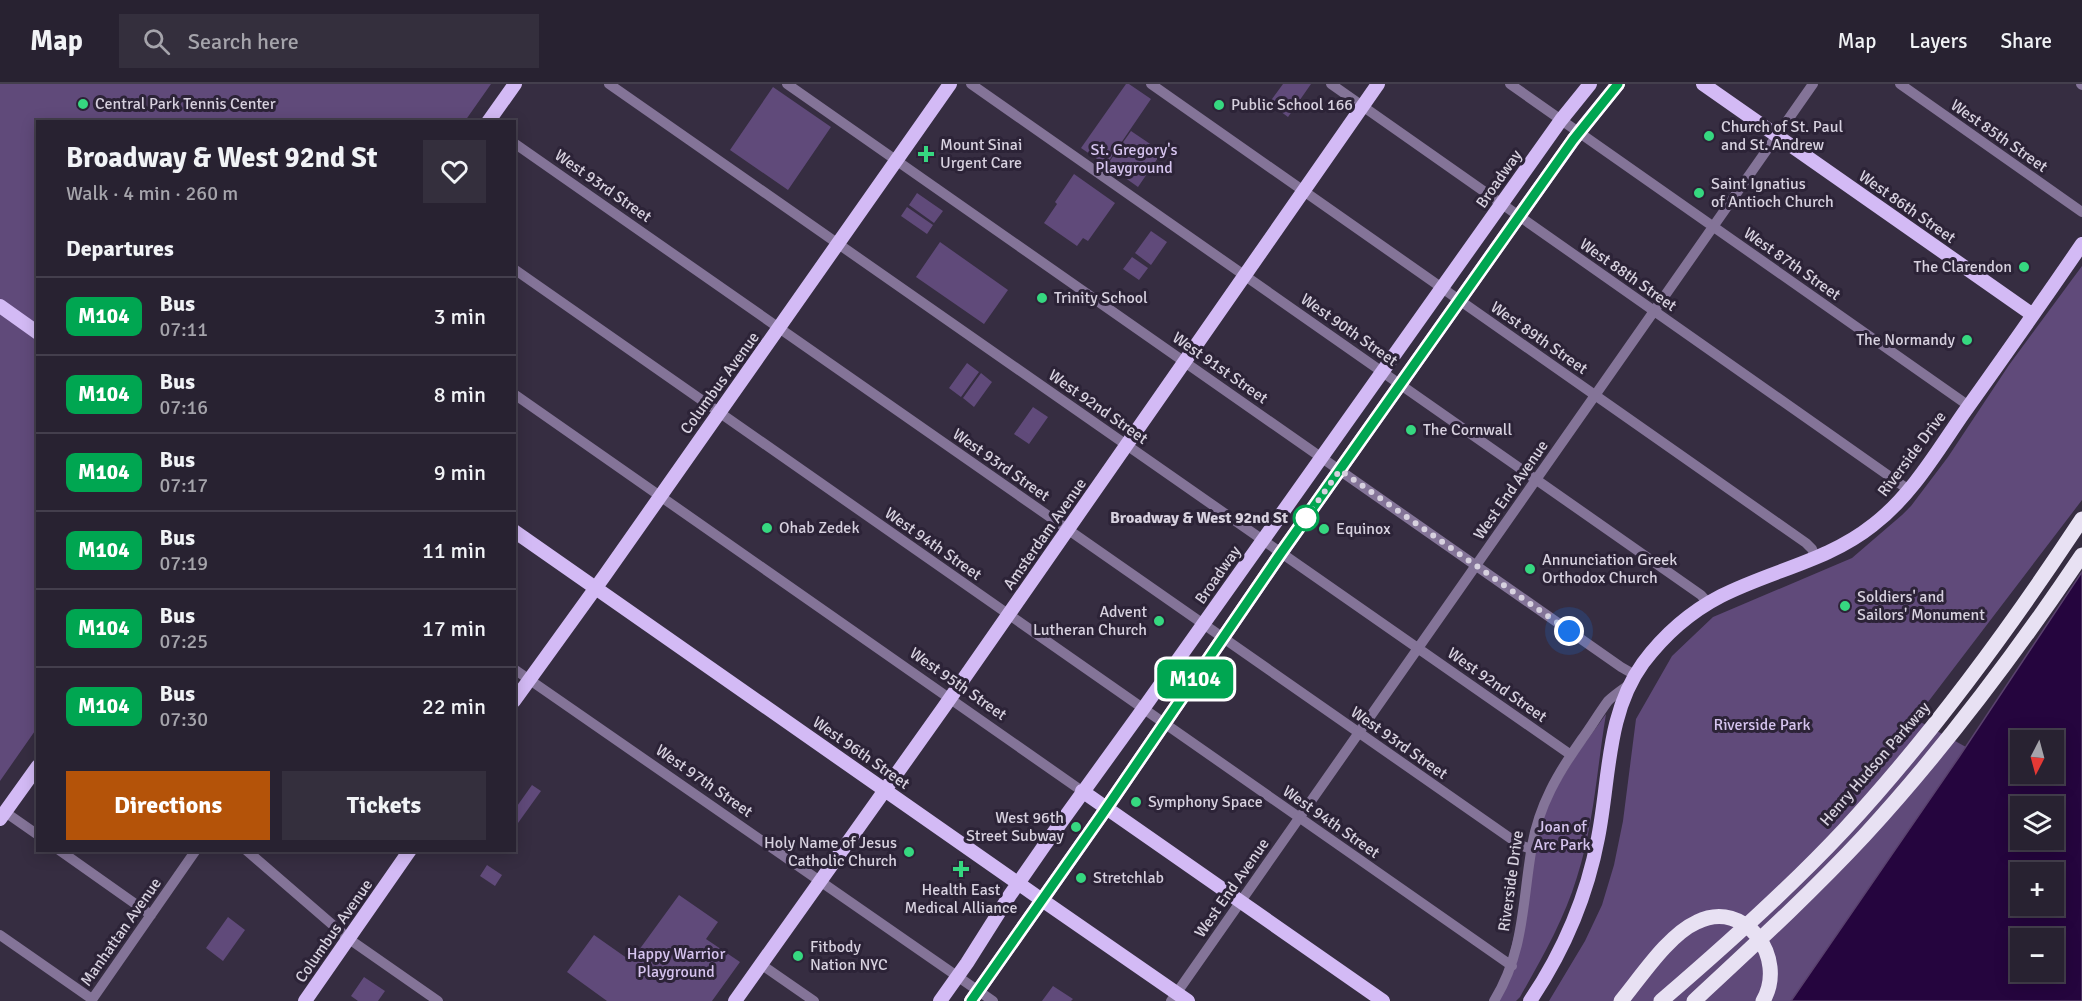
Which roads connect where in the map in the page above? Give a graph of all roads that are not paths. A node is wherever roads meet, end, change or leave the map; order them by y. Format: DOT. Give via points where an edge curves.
graph roads {
  1 [pos="515,84"];
  2 [pos="609,84"];
  3 [pos="788,84"];
  4 [pos="950,84"];
  5 [pos="971,84"];
  6 [pos="1151,84"];
  7 [pos="1331,84"];
  8 [pos="1378,84"];
  9 [pos="1510,84"];
  10 [pos="1590,84"];
  11 [pos="1618,84"];
  12 [pos="1703,84"];
  13 [pos="1813,84"];
  14 [pos="1900,84"];
  15 [pos="1363,106"];
  16 [pos="489,120"];
  17 [pos="1561,120"];
  18 [pos="1579,132"];
  19 [pos="1777,136"];
  20 [pos="516,144"];
  21 [pos="896,160"];
  22 [pos="1304,190"];
  23 [pos="1501,204"];
  24 [pos="2082,212"];
  25 [pos="1519,216"];
  26 [pos="1713,226"];
  27 [pos="837,243"];
  28 [pos="2082,244"];
  29 [pos="516,270"];
  30 [pos="1244,275"];
  31 [pos="1442,288"];
  32 [pos="1460,300"];
  33 [pos="0,306"];
  34 [pos="1654,311"];
  35 [pos="2033,315"];
  36 [pos="780,328"];
  37 [pos="36,332"];
  38 [pos="1184,361"];
  39 [pos="1382,372"];
  40 [pos="1401,384"];
  41 [pos="516,395"];
  42 [pos="1595,396"];
  43 [pos="1969,406"];
  44 [pos="719,412"];
  45 [pos="1126,445"];
  46 [pos="1322,458"];
  47 [pos="1340,470"];
  48 [pos="1536,479"];
  49 [pos="1909,490"];
  50 [pos="660,496"];
  51 [pos="2082,519"];
  52 [pos="1067,530"];
  53 [pos="516,532"];
  54 [pos="1263,541"];
  55 [pos="1281,553"];
  56 [pos="2082,555"];
  57 [pos="1816,559"];
  58 [pos="1476,566"];
  59 [pos="596,588"];
  60 [pos="1707,603"];
  61 [pos="1008,615"];
  62 [pos="1203,624"];
  63 [pos="1223,639"];
  64 [pos="1418,649"];
  65 [pos="516,670"];
  66 [pos="530,679"];
  67 [pos="1633,679"];
  68 [pos="516,698"];
  69 [pos="950,699"];
  70 [pos="1143,709"];
  71 [pos="1164,723"];
  72 [pos="1358,733"];
  73 [pos="1571,755"];
  74 [pos="36,769"];
  75 [pos="885,790"];
  76 [pos="1082,791"];
  77 [pos="1106,808"];
  78 [pos="2,816"];
  79 [pos="1299,818"];
  80 [pos="36,834"];
  81 [pos="1531,849"];
  82 [pos="62,852"];
  83 [pos="195,852"];
  84 [pos="248,852"];
  85 [pos="409,852"];
  86 [pos="821,880"];
  87 [pos="1018,883"];
  88 [pos="1042,900"];
  89 [pos="1240,903"];
  90 [pos="151,915"];
  91 [pos="0,935"];
  92 [pos="349,939"];
  93 [pos="762,965"];
  94 [pos="1512,966"];
  95 [pos="958,976"];
  96 [pos="974,996"];
  97 [pos="1179,998"];
  98 [pos="91,1000"];
  99 [pos="305,1001"];
  100 [pos="438,1001"];
  101 [pos="735,1001"];
  102 [pos="814,1001"];
  103 [pos="940,1001"];
  104 [pos="993,1001"];
  105 [pos="1383,1001"];
  106 [pos="1494,1001"];
  107 [pos="1530,1001"];
  108 [pos="1621,1001"];
  109 [pos="1661,1001"];
  110 [pos="1694,1001"];
  111 [pos="1763,1001"];
  1 -- 16 [label="main road"];
  2 -- 27 [label="street, West 92nd Street"];
  3 -- 21 [label="street, West 91st Street"];
  4 -- 21 [label="main road, Columbus Avenue"];
  5 -- 30 [label="street, West 90th Street"];
  6 -- 22 [label="street, West 89th Street"];
  7 -- 15 [label="street, West 88th Street"];
  8 -- 15 [label="main road, Amsterdam Avenue"];
  9 -- 17 [label="street, West 87th Street"];
  10 -- 17 [label="main road, Broadway"];
  11 -- 18 [label="main road"];
  12 -- 19 [label="main road, West 86th Street"];
  13 -- 19 [label="street, West End Avenue"];
  14 -- 24 [label="street, West 85th Street"];
  15 -- 22 [label="main road, Amsterdam Avenue"];
  15 -- 23 [label="street, West 88th Street"];
  17 -- 18 [label="street, West 87th Street"];
  17 -- 23 [label="main road, Broadway"];
  18 -- 25 [label="main road"];
  18 -- 26 [label="street, West 87th Street"];
  19 -- 26 [label="street, West End Avenue"];
  19 -- 35 [label="main road, West 86th Street"];
  20 -- 36 [label="street, West 93rd Street"];
  21 -- 27 [label="main road, Columbus Avenue"];
  21 -- 38 [label="street, West 91st Street"];
  22 -- 30 [label="main road, Amsterdam Avenue"];
  22 -- 31 [label="street, West 89th Street"];
  23 -- 25 [label="street, West 88th Street"];
  23 -- 31 [label="main road, Broadway"];
  25 -- 32 [label="main road"];
  25 -- 34 [label="street, West 88th Street"];
  26 -- 34 [label="street, West End Avenue"];
  26 -- 43 [label="street, West 87th Street"];
  27 -- 36 [label="main road, Columbus Avenue"];
  27 -- 45 [label="street, West 92nd Street"];
  28 -- 35 [label="main road, Riverside Drive"];
  29 -- 44 [label="street, West 94th Street"];
  30 -- 38 [label="main road, Amsterdam Avenue"];
  30 -- 39 [label="street, West 90th Street"];
  31 -- 32 [label="street, West 89th Street"];
  31 -- 39 [label="main road, Broadway"];
  32 -- 40 [label="main road"];
  32 -- 42 [label="street, West 89th Street"];
  33 -- 37 [label="main road"];
  34 -- 42 [label="street, West End Avenue"];
  34 -- 49 [label="street, West 88th Street"];
  35 -- 43 [label="main road, Riverside Drive"];
  36 -- 44 [label="main road, Columbus Avenue"];
  36 -- 52 [label="street, West 93rd Street"];
  38 -- 45 [label="main road, Amsterdam Avenue"];
  38 -- 46 [label="street, West 91st Street"];
  39 -- 40 [label="street, West 90th Street"];
  39 -- 46 [label="main road, Broadway"];
  40 -- 47 [label="main road"];
  40 -- 48 [label="street, West 90th Street"];
  41 -- 50 [label="street, West 95th Street"];
  42 -- 48 [label="street, West End Avenue"];
  42 -- 57 [label="street, West 89th Street" via="1806,543"];
  43 -- 49 [label="main road, Riverside Drive"];
  44 -- 50 [label="main road, Columbus Avenue"];
  44 -- 61 [label="street, West 94th Street"];
  45 -- 52 [label="main road, Amsterdam Avenue"];
  45 -- 54 [label="street, West 92nd Street"];
  46 -- 47 [label="street, West 91st Street"];
  46 -- 54 [label="main road, Broadway"];
  47 -- 55 [label="main road"];
  47 -- 58 [label="street, West 91st Street"];
  48 -- 58 [label="street, West End Avenue"];
  48 -- 60 [label="street, West 90th Street"];
  49 -- 57 [label="main road, Riverside Drive" via="1867,531"];
  50 -- 59 [label="main road, Columbus Avenue"];
  50 -- 69 [label="street, West 95th Street"];
  51 -- 109 [label="highway, Henry Hudson Parkway" via="1992,649 1914,750 1763,911"];
  52 -- 61 [label="main road, Amsterdam Avenue"];
  52 -- 62 [label="street, West 93rd Street"];
  53 -- 59 [label="main road, West 96th Street"];
  54 -- 55 [label="street, West 92nd Street"];
  54 -- 62 [label="main road, Broadway"];
  55 -- 63 [label="main road"];
  55 -- 64 [label="street, West 92nd Street"];
  56 -- 110 [label="highway" via="1925,767 1842,860"];
  57 -- 60 [label="main road, Riverside Drive"];
  58 -- 64 [label="street, West End Avenue"];
  58 -- 67 [label="street, West 91st Street"];
  59 -- 66 [label="main road, Columbus Avenue"];
  59 -- 75 [label="main road, West 96th Street"];
  60 -- 67 [label="main road, Riverside Drive" via="1668,634"];
  61 -- 69 [label="main road, Amsterdam Avenue"];
  61 -- 70 [label="street, West 94th Street"];
  62 -- 63 [label="street, West 93rd Street"];
  62 -- 70 [label="main road, Broadway"];
  63 -- 71 [label="main road"];
  63 -- 72 [label="street, West 93rd Street"];
  64 -- 72 [label="street, West End Avenue"];
  64 -- 73 [label="street, West 92nd Street"];
  65 -- 66 [label="street, West 97th Street"];
  66 -- 68 [label="main road, Columbus Avenue"];
  66 -- 86 [label="street, West 97th Street"];
  67 -- 73 [label="street, Riverside Drive" via="1609,700"];
  67 -- 107 [label="main road, Riverside Drive" via="1615,728 1599,836 1585,888 1560,950"];
  69 -- 75 [label="main road, Amsterdam Avenue"];
  69 -- 76 [label="street, West 95th Street"];
  70 -- 71 [label="street, West 94th Street"];
  70 -- 76 [label="main road, Broadway"];
  71 -- 77 [label="main road"];
  71 -- 79 [label="street, West 94th Street"];
  72 -- 79 [label="street, West End Avenue"];
  72 -- 81 [label="street, West 93rd Street"];
  73 -- 81 [label="street, Riverside Drive" via="1545,798"];
  74 -- 78 [label="main road"];
  75 -- 86 [label="main road, Amsterdam Avenue"];
  75 -- 87 [label="main road, West 96th Street"];
  76 -- 77 [label="main road, West 95th Street"];
  76 -- 87 [label="main road, Broadway"];
  77 -- 88 [label="main road"];
  77 -- 89 [label="main road, West 95th Street"];
  78 -- 80 [label="street"];
  79 -- 89 [label="street, West End Avenue"];
  79 -- 94 [label="street, West 94th Street"];
  81 -- 94 [label="street, Riverside Drive"];
  82 -- 90 [label="street"];
  83 -- 90 [label="street, Manhattan Avenue"];
  84 -- 92 [label="street"];
  85 -- 92 [label="main road, Columbus Avenue"];
  86 -- 93 [label="main road, Amsterdam Avenue"];
  86 -- 95 [label="street, West 97th Street"];
  87 -- 88 [label="main road, West 96th Street"];
  87 -- 95 [label="main road, Broadway"];
  88 -- 96 [label="main road"];
  88 -- 97 [label="main road, West 96th Street"];
  89 -- 97 [label="street, West End Avenue"];
  89 -- 105 [label="main road, West 95th Street"];
  90 -- 98 [label="street, Manhattan Avenue"];
  91 -- 98 [label="street"];
  92 -- 99 [label="main road, Columbus Avenue"];
  92 -- 100 [label="street"];
  93 -- 101 [label="main road, Amsterdam Avenue"];
  93 -- 102 [label="street"];
  94 -- 106 [label="street, Riverside Drive"];
  95 -- 96 [label="street, West 97th Street"];
  95 -- 103 [label="main road, Broadway"];
  96 -- 104 [label="street, West 97th Street"];
  108 -- 111 [label="highway" via="1683,930 1705,918 1720,916 1744,924 1765,946 1771,972"];
}
